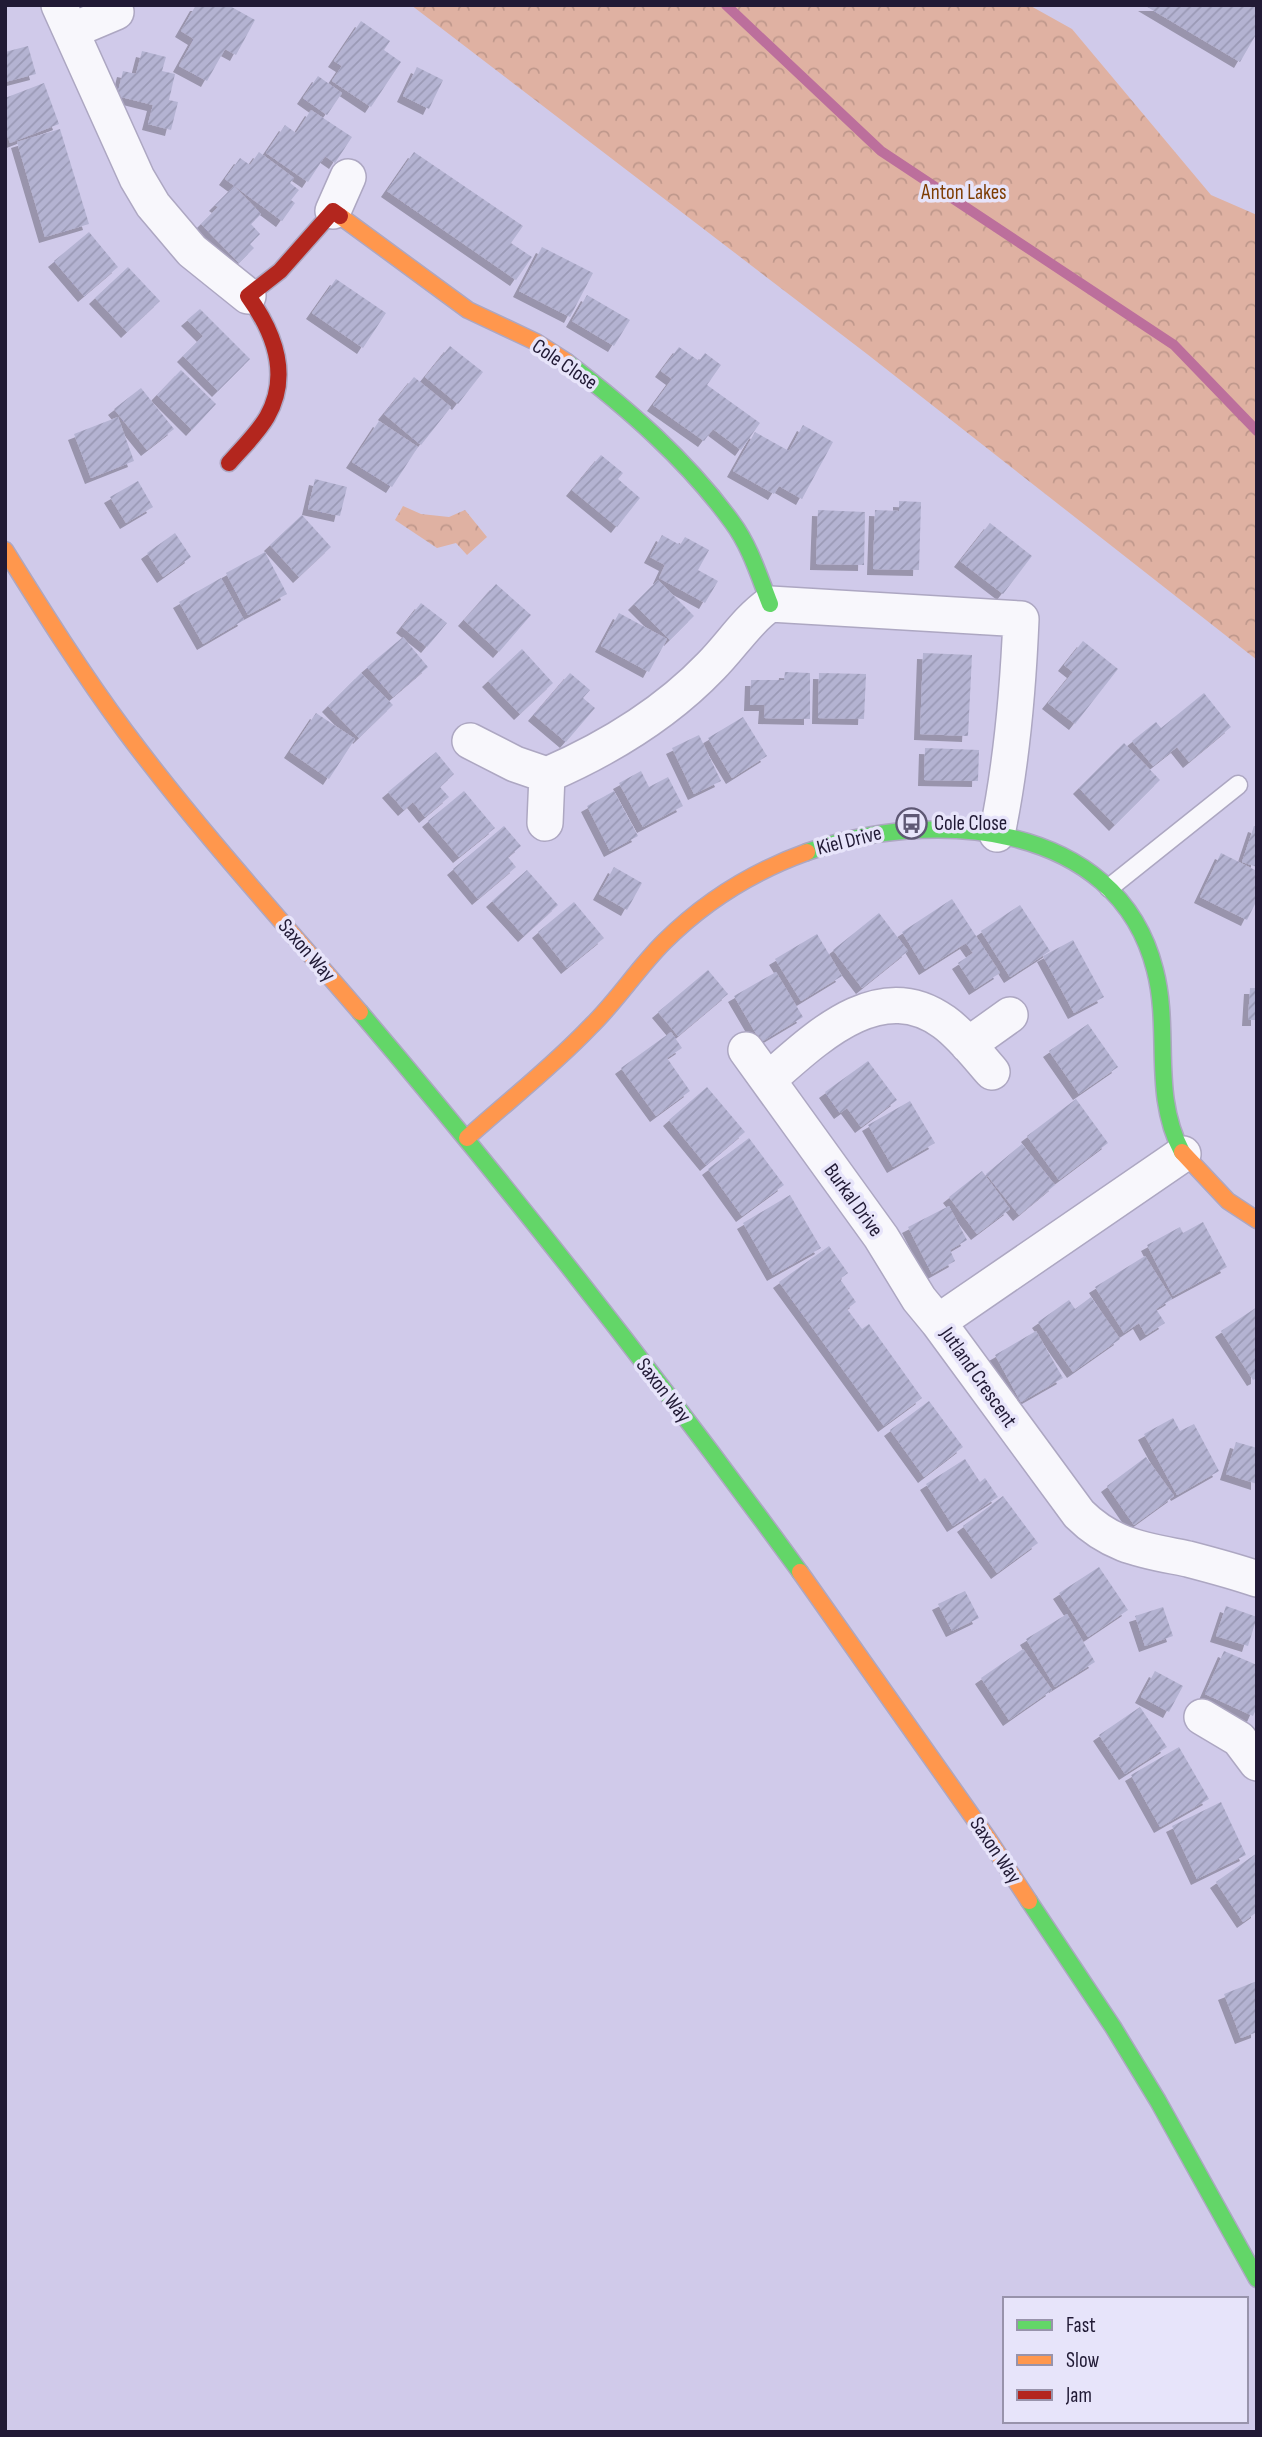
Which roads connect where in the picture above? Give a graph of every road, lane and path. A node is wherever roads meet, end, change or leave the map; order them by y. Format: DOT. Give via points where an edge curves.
graph roads {
  1 [pos="116,12"];
  2 [pos="65,18"];
  3 [pos="348,177"];
  4 [pos="333,211"];
  5 [pos="248,296"];
  6 [pos="229,463"];
  7 [pos="5,550"];
  8 [pos="770,604"];
  9 [pos="470,741"];
  10 [pos="547,775"];
  11 [pos="1238,785"];
  12 [pos="545,823"];
  13 [pos="997,834"];
  14 [pos="1109,888"];
  15 [pos="1010,1015"];
  16 [pos="968,1045"];
  17 [pos="746,1050"];
  18 [pos="992,1072"];
  19 [pos="768,1080"];
  20 [pos="467,1138"];
  21 [pos="1183,1154"];
  22 [pos="1257,1220"];
  23 [pos="938,1322"];
  24 [pos="1257,1579"];
  25 [pos="1202,1717"];
  26 [pos="1253,1748"];
  27 [pos="1257,2279"];
  1 -- 2 [label="street"];
  2 -- 5 [label="street" via="153,205 192,251"];
  3 -- 4 [label="street"];
  4 -- 5 [label="street" via="280,271"];
  4 -- 8 [label="street, Cole Close" via="468,310 536,342 607,393 688,469 733,523"];
  5 -- 6 [label="street" via="273,338 279,380 267,417"];
  7 -- 20 [label="street, Saxon Way" via="125,731"];
  8 -- 10 [label="street" via="712,666 655,716 596,753"];
  8 -- 13 [label="street" via="1021,619 1014,732"];
  9 -- 10 [label="street"];
  10 -- 12 [label="street"];
  11 -- 14 [label="lane"];
  13 -- 14 [label="street, Kiel Drive" via="1063,855"];
  13 -- 20 [label="street, Kiel Drive" via="921,827 888,830 814,848 745,881 671,936 588,1030"];
  14 -- 21 [label="street, Kiel Drive" via="1130,911 1156,969 1161,997 1162,1094"];
  15 -- 16 [label="street"];
  16 -- 18 [label="street"];
  16 -- 19 [label="street" via="925,1011 884,1005 847,1019 816,1038"];
  17 -- 19 [label="street, Burkal Drive"];
  19 -- 23 [label="street, Burkal Drive"];
  20 -- 27 [label="street, Saxon Way" via="720,1462 987,1837 1113,2027"];
  21 -- 22 [label="street, Kiel Drive" via="1223,1197"];
  21 -- 23 [label="street, Jutland Crescent"];
  23 -- 24 [label="street, Jutland Crescent" via="1093,1528 1128,1546"];
  25 -- 26 [label="street"];
}
